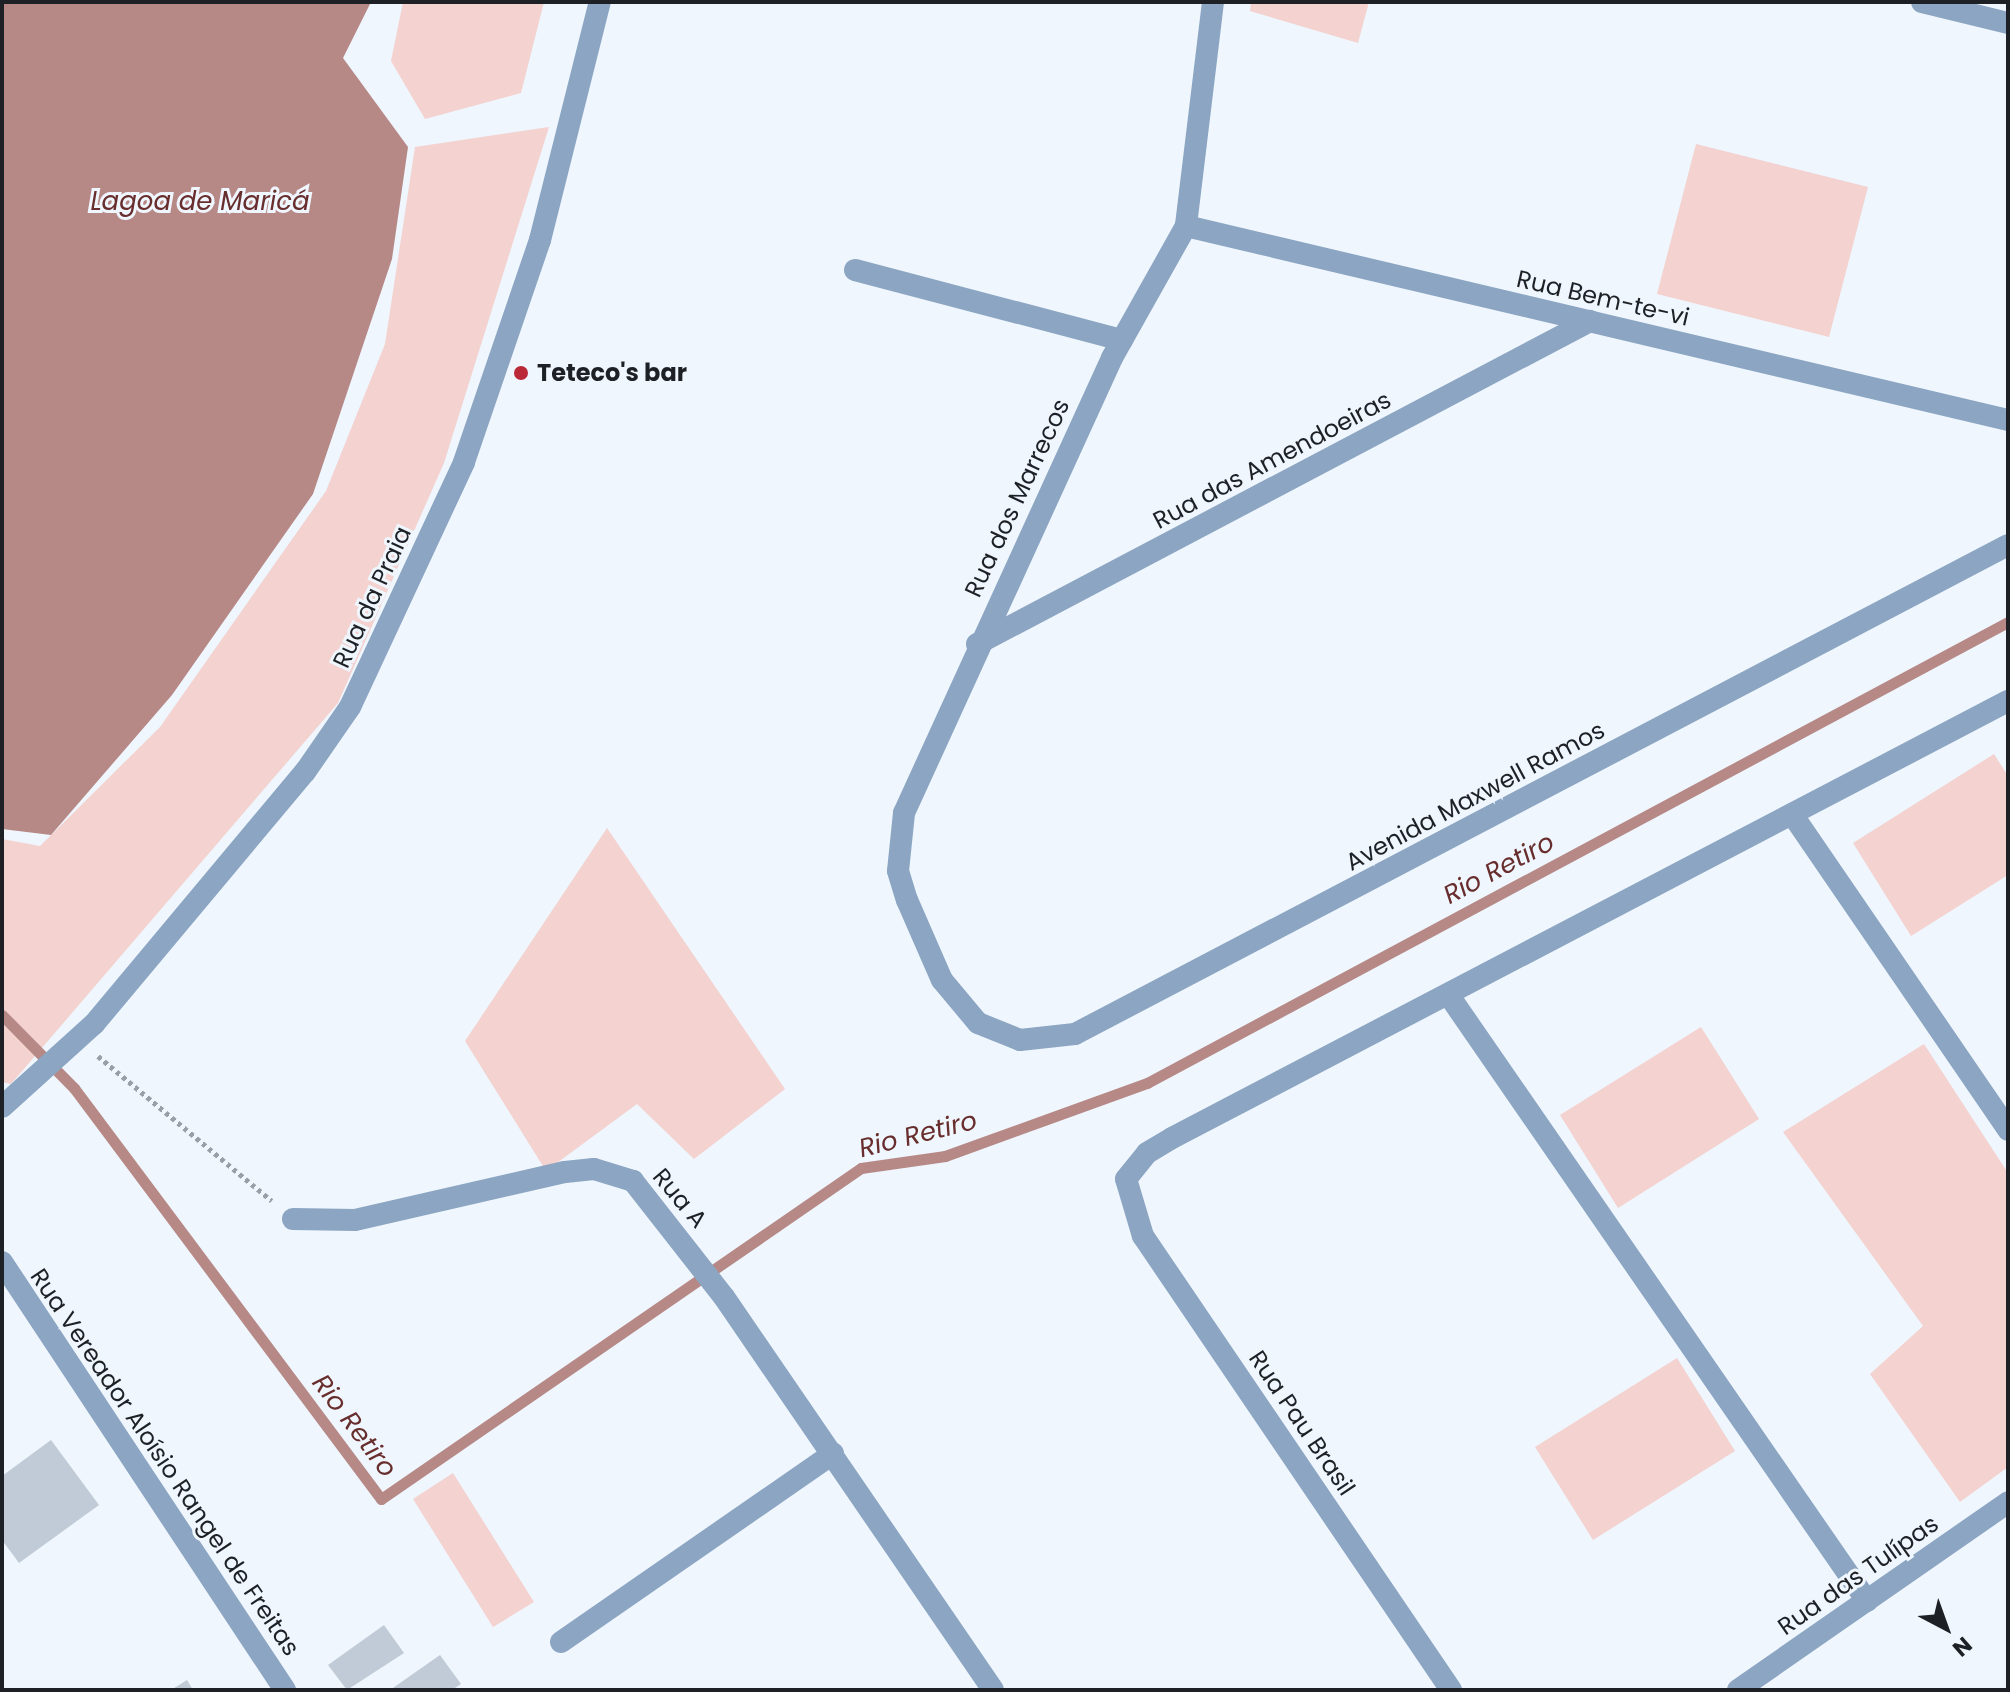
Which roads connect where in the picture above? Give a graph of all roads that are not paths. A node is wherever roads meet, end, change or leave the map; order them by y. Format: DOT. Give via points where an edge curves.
graph roads {
  1 [pos="600,2"];
  2 [pos="1922,2"];
  3 [pos="1207,3"];
  4 [pos="2008,23"];
  5 [pos="1186,226"];
  6 [pos="855,270"];
  7 [pos="1590,321"];
  8 [pos="1122,340"];
  9 [pos="2008,420"];
  10 [pos="2008,545"];
  11 [pos="977,644"];
  12 [pos="2008,701"];
  13 [pos="1792,814"];
  14 [pos="1450,997"];
  15 [pos="963,1007"];
  16 [pos="2,1107"];
  17 [pos="2008,1130"];
  18 [pos="293,1219"];
  19 [pos="2,1262"];
  20 [pos="833,1454"];
  21 [pos="2008,1502"];
  22 [pos="1867,1601"];
  23 [pos="561,1642"];
  24 [pos="285,1690"];
  25 [pos="993,1690"];
  26 [pos="1451,1690"];
  27 [pos="1738,1690"];
  1 -- 16 [label="street, Rua da Praia" via="540,240 464,462 350,707 305,772 75,1045"];
  2 -- 4 [label="street"];
  3 -- 5 [label="street, Rua dos Marrecos"];
  5 -- 7 [label="street, Rua Bem-te-vi"];
  5 -- 8 [label="street, Rua dos Marrecos"];
  6 -- 8 [label="street"];
  7 -- 9 [label="street, Rua Bem-te-vi"];
  7 -- 11 [label="street, Rua das Amendoeiras"];
  8 -- 11 [label="street, Rua dos Marrecos"];
  10 -- 15 [label="street, Avenida Maxwell Ramos" via="1075,1034 1020,1040 978,1023"];
  11 -- 15 [label="street, Rua dos Marrecos" via="904,813 898,871 942,980"];
  12 -- 13 [label="street"];
  13 -- 14 [label="street"];
  13 -- 17 [label="street"];
  14 -- 22 [label="street"];
  14 -- 26 [label="street, Rua Pau Brasil" via="1172,1138 1147,1153 1126,1179 1143,1236"];
  18 -- 20 [label="street, Rua A" via="355,1220 594,1169 646,1191"];
  19 -- 24 [label="street, Rua Vereador Aloísio Rangel de Freitas"];
  20 -- 23 [label="street"];
  20 -- 25 [label="street, Rua A"];
  21 -- 22 [label="street, Rua das Tulípas"];
  22 -- 27 [label="street, Rua das Tulípas"];
}
